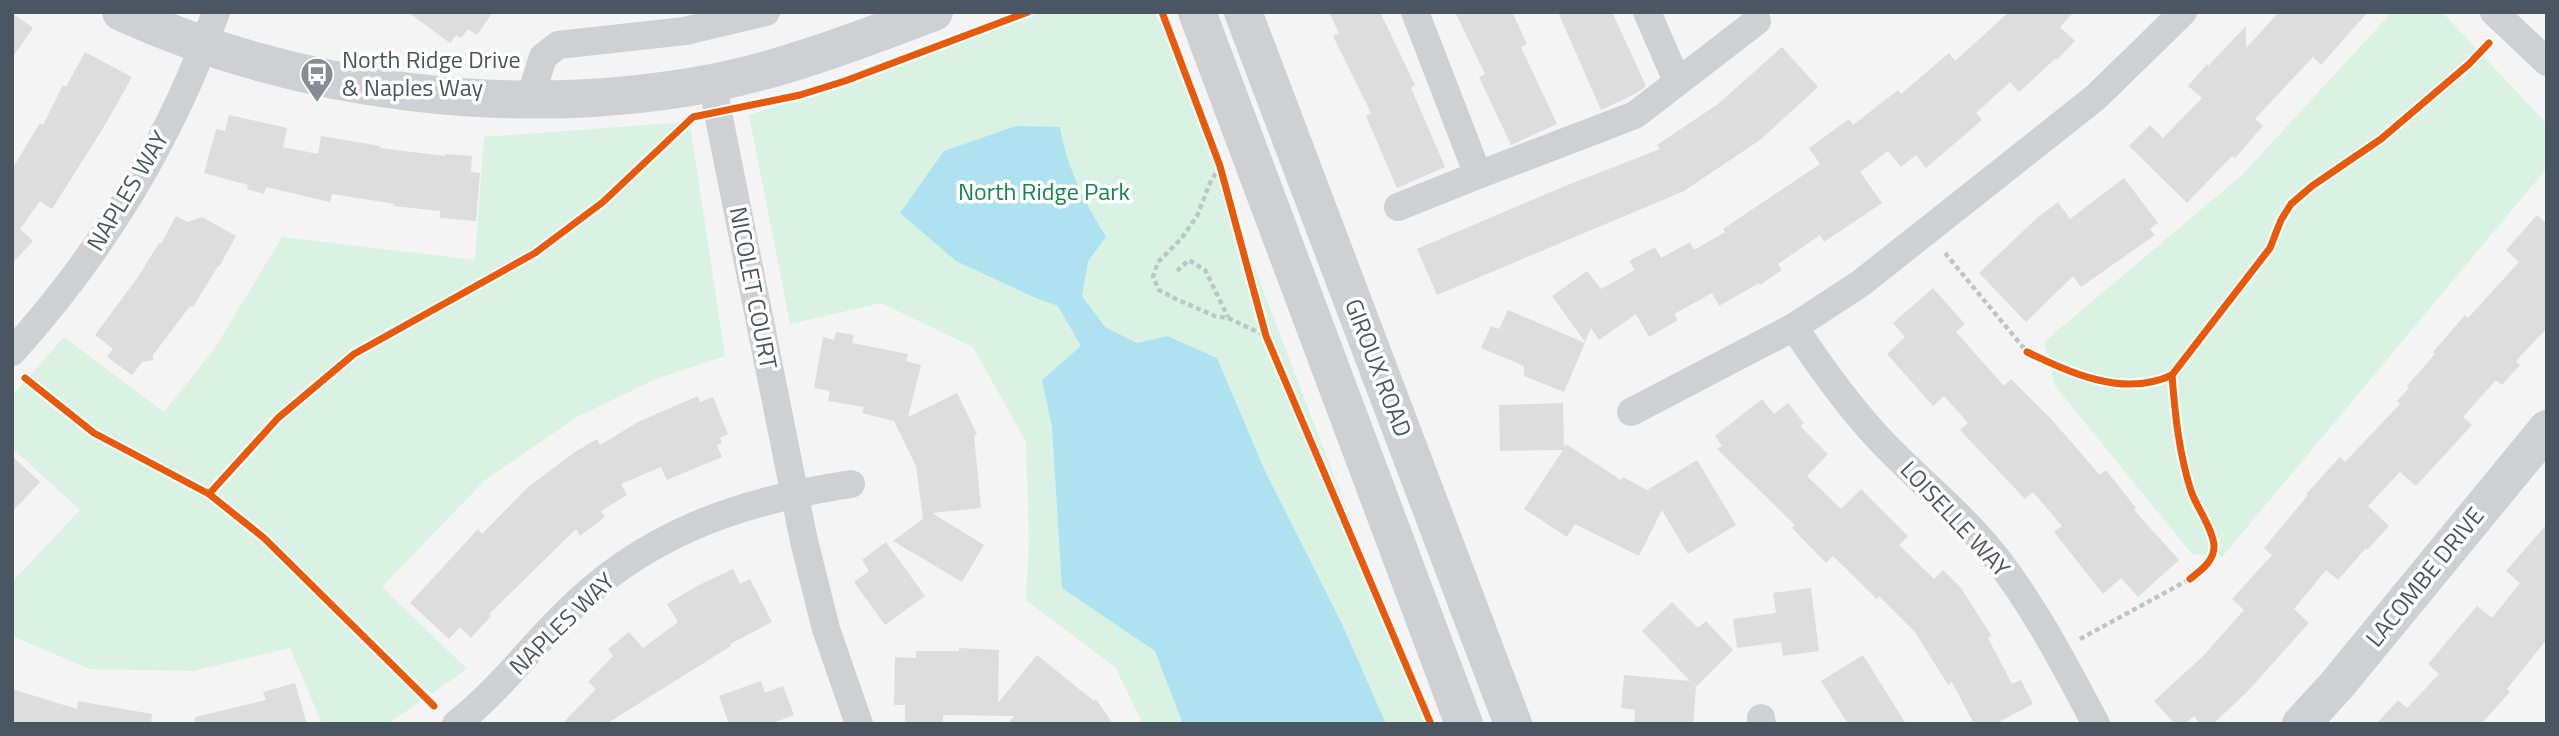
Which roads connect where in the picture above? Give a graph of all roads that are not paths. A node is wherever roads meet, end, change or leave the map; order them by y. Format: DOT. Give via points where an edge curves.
graph roads {
  1 [pos="121,12"];
  2 [pos="766,12"];
  3 [pos="934,12"];
  4 [pos="1197,12"];
  5 [pos="1243,12"];
  6 [pos="1415,12"];
  7 [pos="1647,12"];
  8 [pos="2183,12"];
  9 [pos="2494,12"];
  10 [pos="1757,21"];
  11 [pos="210,29"];
  12 [pos="2547,62"];
  13 [pos="1678,81"];
  14 [pos="712,83"];
  15 [pos="530,99"];
  16 [pos="1478,175"];
  17 [pos="1398,206"];
  18 [pos="1794,327"];
  19 [pos="12,352"];
  20 [pos="1631,412"];
  21 [pos="2547,429"];
  22 [pos="851,484"];
  23 [pos="794,493"];
  24 [pos="456,724"];
  25 [pos="859,724"];
  26 [pos="1464,724"];
  27 [pos="1513,724"];
  28 [pos="2096,724"];
  29 [pos="2301,724"];
  1 -- 11 [label="main road"];
  2 -- 15 [label="street" via="685,31 558,45 543,57"];
  3 -- 14 [label="main road" via="794,62"];
  4 -- 26 [label="main road, GIROUX ROAD"];
  5 -- 27 [label="main road, GIROUX ROAD"];
  6 -- 16 [label="street"];
  7 -- 13 [label="street"];
  8 -- 18 [label="street" via="2068,120 1887,264"];
  9 -- 12 [label="street"];
  10 -- 13 [label="street"];
  11 -- 15 [label="main road" via="258,62 368,86"];
  11 -- 19 [label="street, NAPLES WAY" via="171,118 124,204 64,292"];
  13 -- 16 [label="street" via="1635,114"];
  14 -- 15 [label="main road" via="608,96"];
  14 -- 23 [label="street, NICOLET COURT"];
  16 -- 17 [label="street"];
  18 -- 20 [label="street"];
  18 -- 28 [label="street, LOISELLE WAY" via="1869,427 1994,555 2040,622"];
  21 -- 29 [label="main road, LACOMBE DRIVE"];
  22 -- 23 [label="street"];
  23 -- 24 [label="street, NAPLES WAY" via="707,520 617,570 561,618 501,684"];
  23 -- 25 [label="street, NICOLET COURT" via="822,615"];
}
